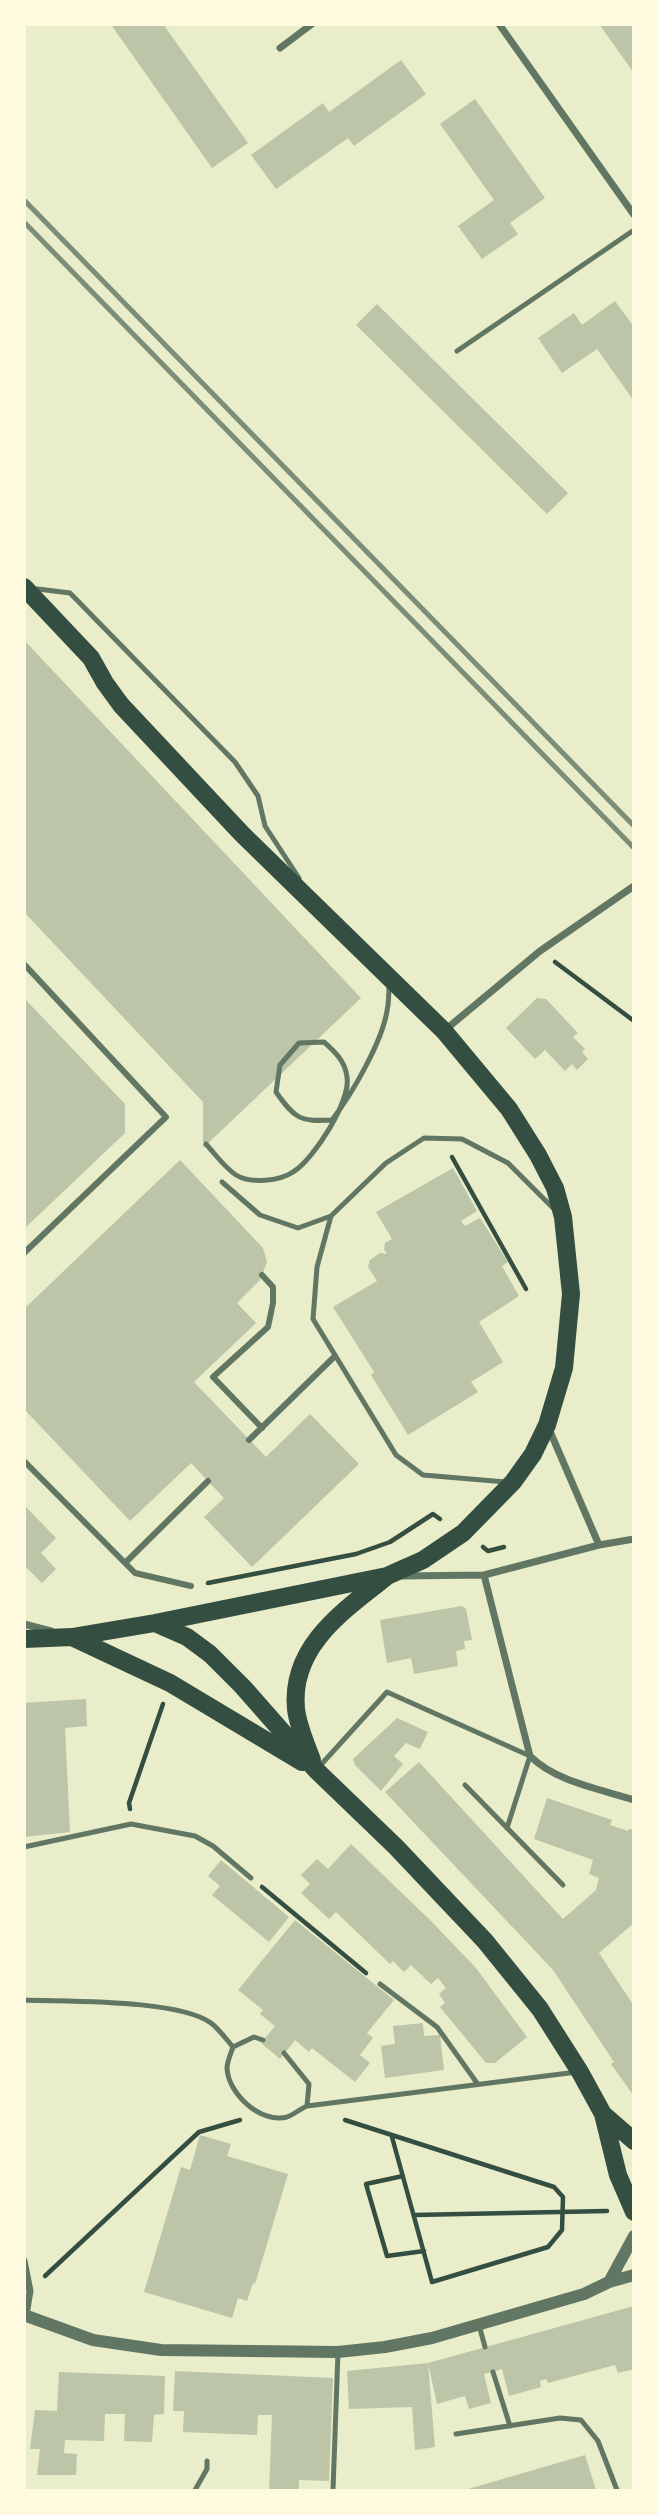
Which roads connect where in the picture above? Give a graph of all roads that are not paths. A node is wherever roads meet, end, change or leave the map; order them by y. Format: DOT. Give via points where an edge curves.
graph roads {
  1 [pos="312,24"];
  2 [pos="499,24"];
  3 [pos="280,48"];
  4 [pos="634,215"];
  5 [pos="634,230"];
  6 [pos="457,351"];
  7 [pos="24,589"];
  8 [pos="634,886"];
  9 [pos="319,909"];
  10 [pos="24,964"];
  11 [pos="390,976"];
  12 [pos="444,1031"];
  13 [pos="206,1144"];
  14 [pos="222,1182"];
  15 [pos="331,1216"];
  16 [pos="563,1217"];
  17 [pos="24,1253"];
  18 [pos="262,1275"];
  19 [pos="335,1356"];
  20 [pos="547,1425"];
  21 [pos="262,1428"];
  22 [pos="249,1440"];
  23 [pos="24,1461"];
  24 [pos="208,1481"];
  25 [pos="513,1482"];
  26 [pos="634,1539"];
  27 [pos="599,1545"];
  28 [pos="125,1563"];
  29 [pos="484,1575"];
  30 [pos="387,1576"];
  31 [pos="191,1586"];
  32 [pos="155,1623"];
  33 [pos="24,1624"];
  34 [pos="72,1637"];
  35 [pos="24,1639"];
  36 [pos="530,1756"];
  37 [pos="316,1770"];
  38 [pos="464,1785"];
  39 [pos="634,1800"];
  40 [pos="507,1828"];
  41 [pos="24,1847"];
  42 [pos="251,1878"];
  43 [pos="563,1885"];
  44 [pos="380,1984"];
  45 [pos="24,2000"];
  46 [pos="263,2040"];
  47 [pos="233,2047"];
  48 [pos="284,2053"];
  49 [pos="580,2071"];
  50 [pos="477,2083"];
  51 [pos="307,2106"];
  52 [pos="603,2114"];
  53 [pos="634,2141"];
  54 [pos="633,2211"];
  55 [pos="634,2236"];
  56 [pos="24,2261"];
  57 [pos="634,2274"];
  58 [pos="609,2282"];
  59 [pos="25,2318"];
  60 [pos="479,2325"];
  61 [pos="485,2347"];
  62 [pos="338,2352"];
  63 [pos="493,2372"];
  64 [pos="510,2426"];
  65 [pos="456,2434"];
  66 [pos="207,2461"];
  67 [pos="195,2490"];
  68 [pos="333,2490"];
  69 [pos="617,2490"];
  1 -- 3 [label="street"];
  2 -- 4 [label="street"];
  5 -- 6 [label="lane"];
  7 -- 9 [label="main road" via="91,658 121,705"];
  7 -- 9 [label="lane" via="70,593 236,762 258,796 265,826"];
  8 -- 12 [label="street" via="540,951"];
  9 -- 11 [label="main road"];
  10 -- 17 [label="street" via="166,1117"];
  11 -- 12 [label="main road"];
  11 -- 13 [label="lane" via="387,1013 379,1037 345,1103 339,1111 332,1120 306,1122 290,1112 276,1092 281,1065 299,1043 324,1042 342,1060 348,1077 345,1100 338,1112 331,1124 309,1156 293,1172 268,1180 237,1176"];
  12 -- 16 [label="main road" via="509,1109 555,1188"];
  14 -- 15 [label="lane" via="260,1215 298,1228"];
  15 -- 16 [label="lane" via="386,1163 424,1138 441,1138 462,1139 508,1163"];
  15 -- 19 [label="lane" via="317,1267 313,1318"];
  16 -- 20 [label="main road" via="571,1294 569,1321 564,1368"];
  18 -- 21 [label="street" via="273,1287 268,1326 213,1377"];
  19 -- 21 [label="street"];
  19 -- 25 [label="lane" via="396,1455 423,1475"];
  20 -- 25 [label="main road"];
  20 -- 27 [label="street"];
  21 -- 22 [label="street"];
  23 -- 28 [label="street"];
  24 -- 28 [label="street"];
  25 -- 30 [label="main road" via="463,1533 423,1560"];
  26 -- 27 [label="street"];
  27 -- 29 [label="street"];
  28 -- 31 [label="street" via="135,1573"];
  29 -- 30 [label="street"];
  29 -- 36 [label="street"];
  30 -- 32 [label="main road"];
  30 -- 37 [label="main road" via="333,1618 307,1654 297,1684 296,1709"];
  32 -- 34 [label="main road"];
  32 -- 37 [label="main road" via="187,1637 210,1654"];
  33 -- 34 [label="street"];
  34 -- 35 [label="main road"];
  34 -- 37 [label="main road" via="170,1683"];
  36 -- 37 [label="lane" via="387,1692"];
  36 -- 39 [label="street" via="558,1775"];
  36 -- 40 [label="lane"];
  37 -- 49 [label="main road" via="485,1941 540,2009"];
  38 -- 40 [label="lane"];
  40 -- 43 [label="lane"];
  41 -- 42 [label="lane" via="131,1824 195,1836"];
  44 -- 50 [label="lane" via="437,2027"];
  45 -- 47 [label="lane" via="185,2010 212,2024"];
  46 -- 47 [label="lane" via="254,2037"];
  47 -- 51 [label="lane" via="227,2067 238,2097 261,2114 285,2118"];
  48 -- 51 [label="lane" via="309,2084"];
  49 -- 50 [label="lane"];
  49 -- 52 [label="main road"];
  50 -- 51 [label="lane"];
  52 -- 53 [label="main road"];
  52 -- 54 [label="main road" via="618,2175"];
  55 -- 58 [label="street"];
  56 -- 59 [label="street" via="30,2291"];
  57 -- 58 [label="street"];
  58 -- 60 [label="street" via="584,2294"];
  59 -- 62 [label="street" via="93,2340 161,2350"];
  60 -- 61 [label="lane"];
  60 -- 62 [label="street" via="386,2347"];
  62 -- 68 [label="lane"];
  63 -- 64 [label="lane"];
  64 -- 65 [label="lane"];
  64 -- 69 [label="lane" via="560,2418 581,2420 598,2441"];
  66 -- 67 [label="lane"];
}
